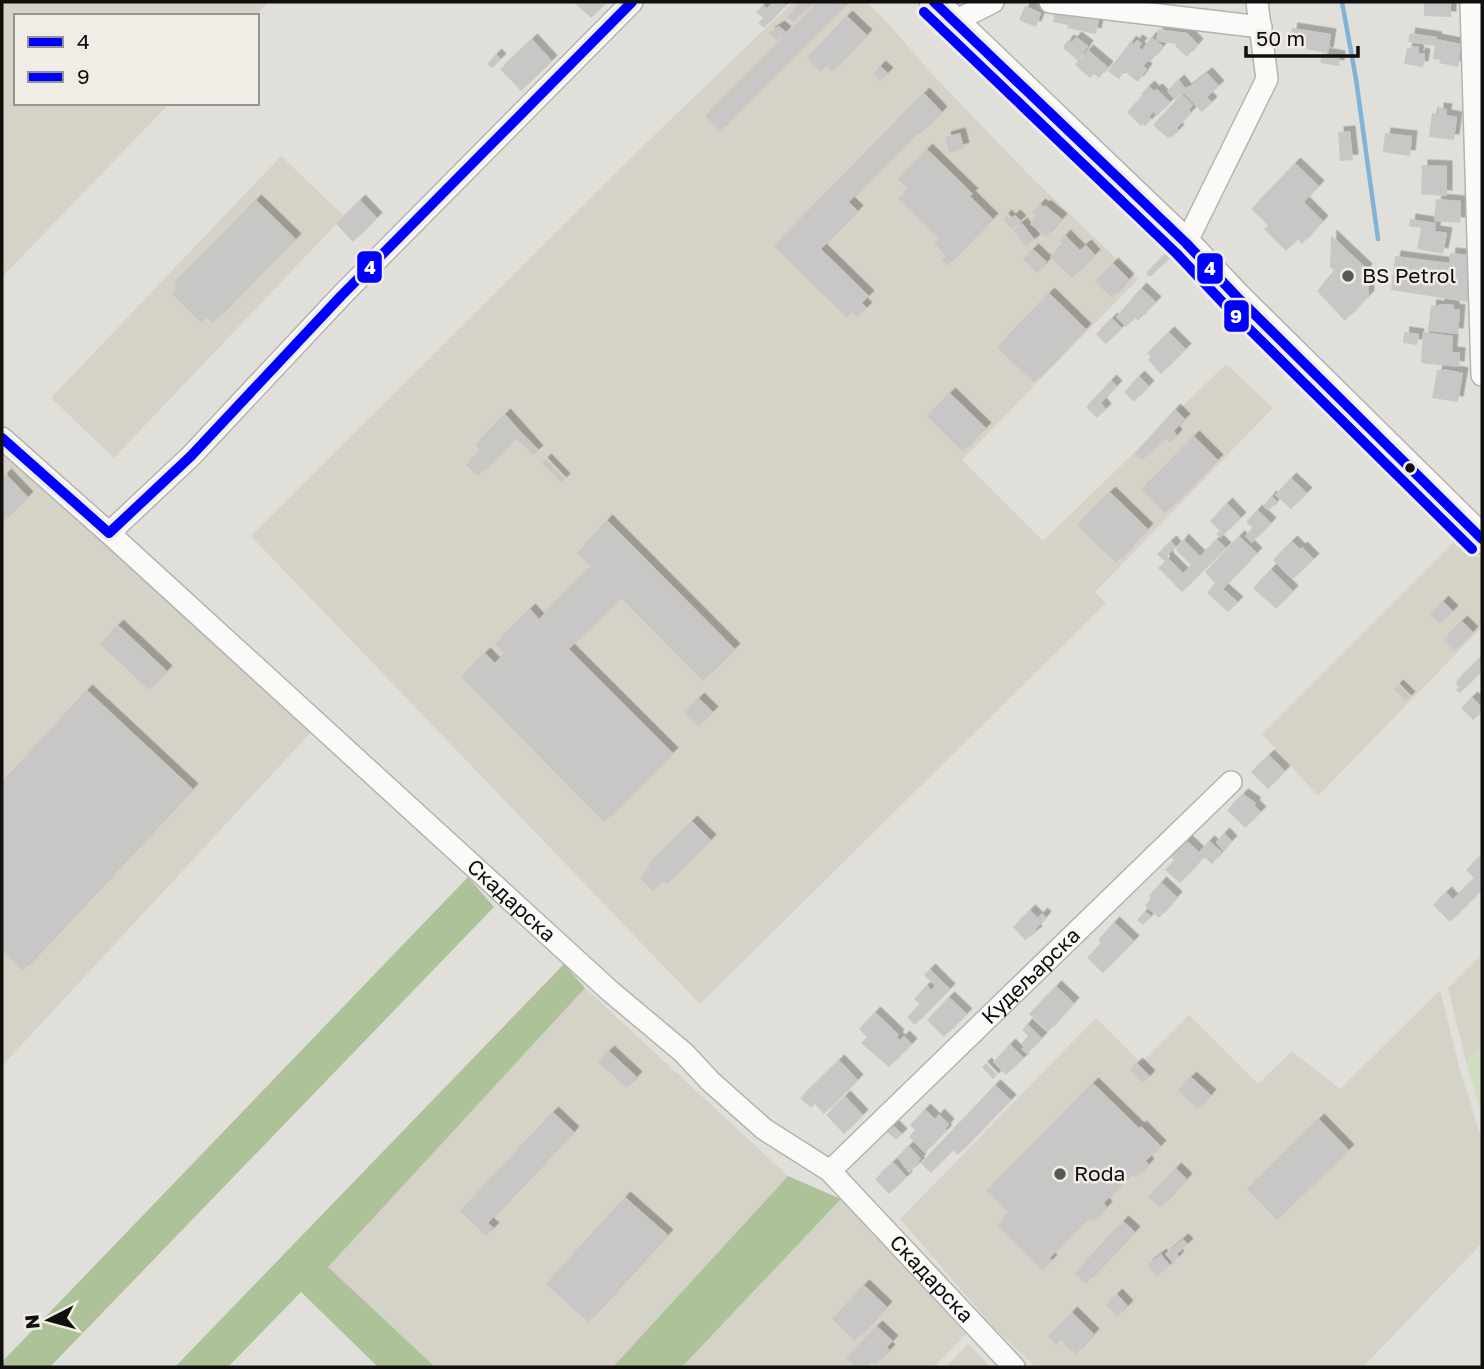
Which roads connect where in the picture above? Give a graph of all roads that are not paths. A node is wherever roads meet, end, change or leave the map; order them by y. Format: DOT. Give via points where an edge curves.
graph roads {
  1 [pos="632,2"];
  2 [pos="934,2"];
  3 [pos="993,2"];
  4 [pos="1050,2"];
  5 [pos="1256,2"];
  6 [pos="1471,2"];
  7 [pos="955,22"];
  8 [pos="1261,27"];
  9 [pos="1186,243"];
  10 [pos="1482,375"];
  11 [pos="2,438"];
  12 [pos="1480,530"];
  13 [pos="109,533"];
  14 [pos="1231,782"];
  15 [pos="830,1171"];
  16 [pos="1014,1367"];
  1 -- 13 [label="street" via="341,296 191,456"];
  2 -- 7 [label="main road"];
  3 -- 7 [label="street"];
  4 -- 8 [label="street"];
  5 -- 8 [label="street"];
  6 -- 10 [label="street"];
  7 -- 9 [label="main road"];
  8 -- 9 [label="street" via="1265,84"];
  9 -- 12 [label="main road"];
  11 -- 13 [label="street, Скадарска"];
  13 -- 15 [label="street, Скадарска" via="755,1121"];
  14 -- 15 [label="street, Кудељарска"];
  15 -- 16 [label="street, Скадарска"];
}
